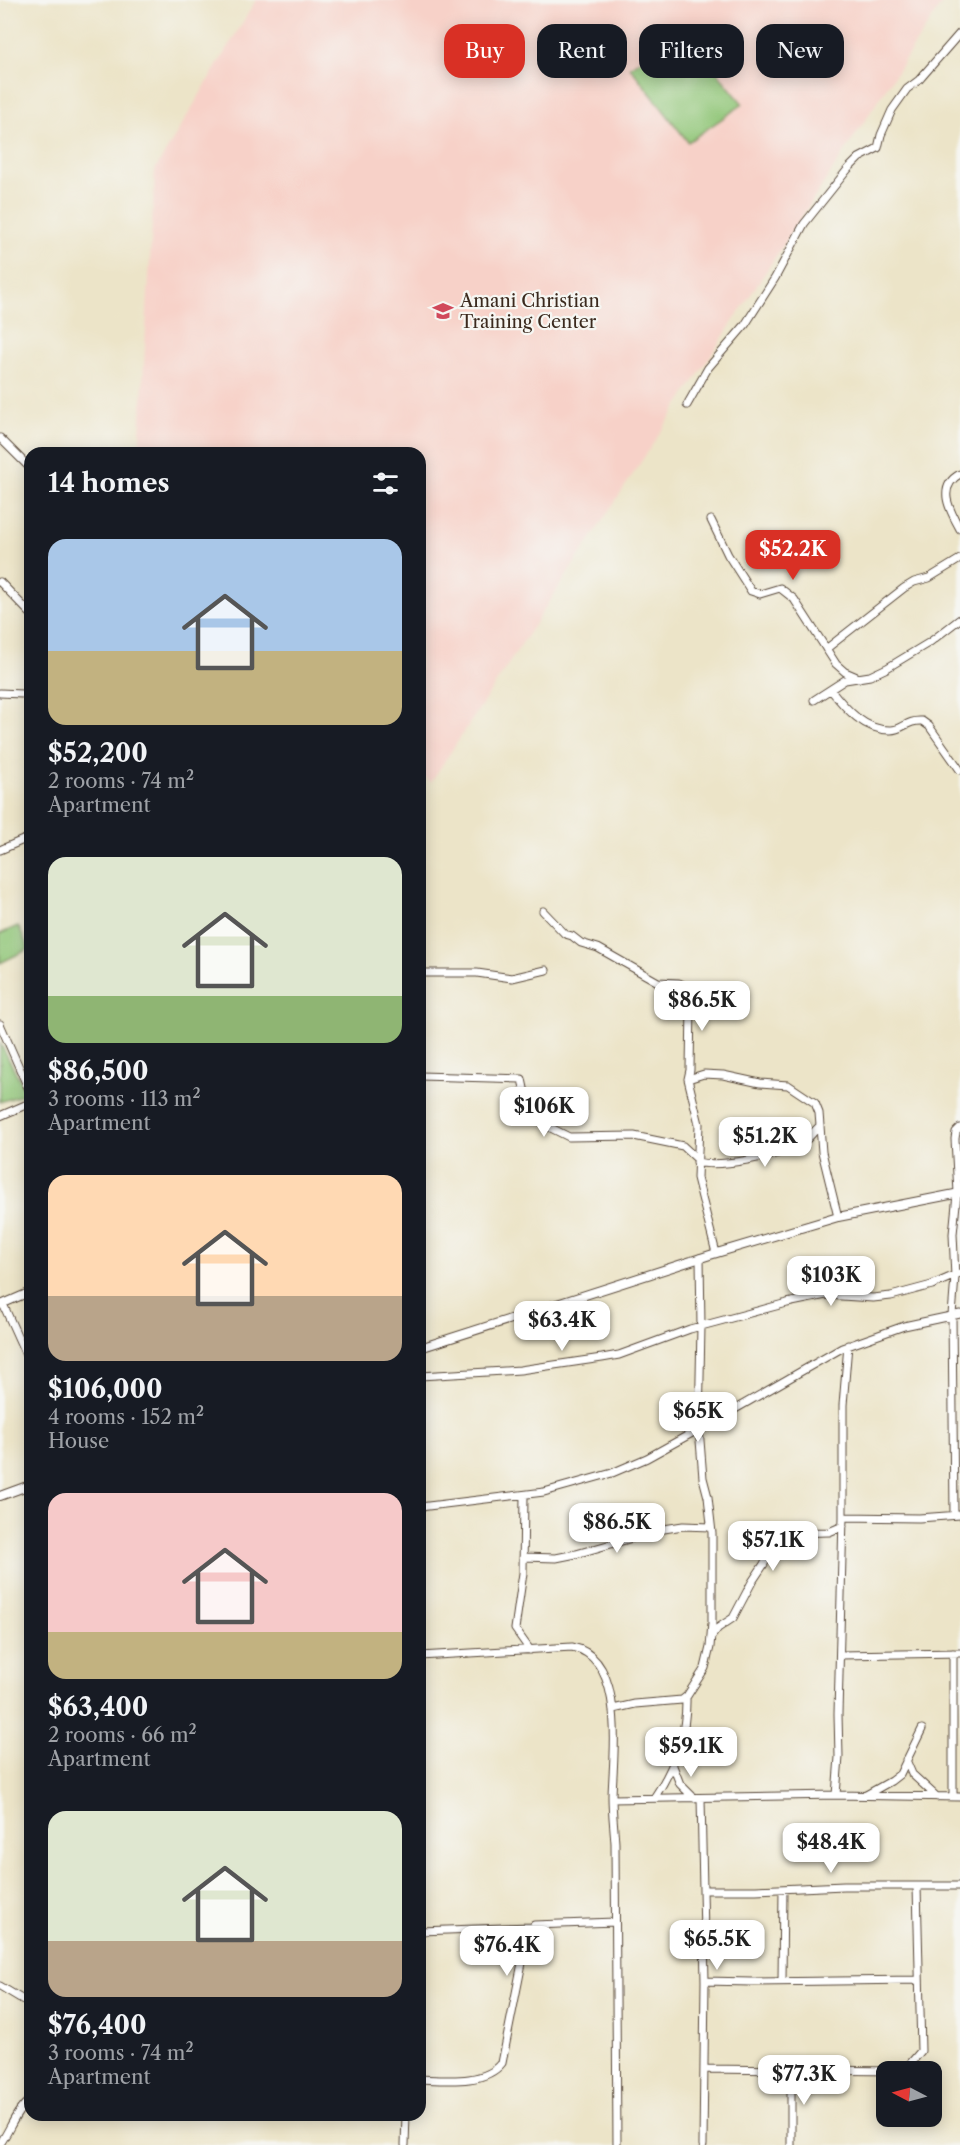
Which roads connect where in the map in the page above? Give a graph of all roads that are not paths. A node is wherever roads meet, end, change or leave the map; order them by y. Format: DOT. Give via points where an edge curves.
graph roads {
  1 [pos="960,33"];
  2 [pos="687,405"];
  3 [pos="0,438"];
  4 [pos="24,462"];
  5 [pos="960,474"];
  6 [pos="711,520"];
  7 [pos="960,529"];
  8 [pos="960,560"];
  9 [pos="0,582"];
  10 [pos="24,607"];
  11 [pos="960,619"];
  12 [pos="826,649"];
  13 [pos="859,678"];
  14 [pos="831,690"];
  15 [pos="0,693"];
  16 [pos="24,693"];
  17 [pos="814,700"];
  18 [pos="960,770"];
  19 [pos="24,840"];
  20 [pos="0,850"];
  21 [pos="543,911"];
  22 [pos="546,970"];
  23 [pos="426,973"];
  24 [pos="0,1024"];
  25 [pos="426,1076"];
  26 [pos="24,1078"];
  27 [pos="688,1079"];
  28 [pos="24,1106"];
  29 [pos="0,1116"];
  30 [pos="820,1126"];
  31 [pos="960,1128"];
  32 [pos="697,1161"];
  33 [pos="958,1193"];
  34 [pos="838,1217"];
  35 [pos="716,1253"];
  36 [pos="700,1258"];
  37 [pos="957,1275"];
  38 [pos="24,1295"];
  39 [pos="1,1304"];
  40 [pos="956,1315"];
  41 [pos="701,1326"];
  42 [pos="426,1346"];
  43 [pos="848,1346"];
  44 [pos="24,1352"];
  45 [pos="957,1369"];
  46 [pos="426,1376"];
  47 [pos="957,1424"];
  48 [pos="699,1428"];
  49 [pos="24,1487"];
  50 [pos="524,1495"];
  51 [pos="0,1496"];
  52 [pos="426,1506"];
  53 [pos="957,1515"];
  54 [pos="843,1517"];
  55 [pos="843,1526"];
  56 [pos="711,1527"];
  57 [pos="523,1557"];
  58 [pos="711,1637"];
  59 [pos="530,1650"];
  60 [pos="956,1653"];
  61 [pos="840,1655"];
  62 [pos="426,1656"];
  63 [pos="686,1697"];
  64 [pos="613,1709"];
  65 [pos="921,1729"];
  66 [pos="906,1760"];
  67 [pos="673,1766"];
  68 [pos="836,1796"];
  69 [pos="863,1796"];
  70 [pos="937,1797"];
  71 [pos="957,1797"];
  72 [pos="654,1798"];
  73 [pos="697,1798"];
  74 [pos="612,1799"];
  75 [pos="917,1886"];
  76 [pos="960,1886"];
  77 [pos="783,1889"];
  78 [pos="703,1890"];
  79 [pos="615,1922"];
  80 [pos="531,1927"];
  81 [pos="426,1931"];
  82 [pos="918,1980"];
  83 [pos="705,1981"];
  84 [pos="782,1981"];
  85 [pos="0,1986"];
  86 [pos="24,2000"];
  87 [pos="705,2069"];
  88 [pos="791,2069"];
  89 [pos="426,2079"];
  90 [pos="24,2104"];
  91 [pos="406,2121"];
  92 [pos="0,2144"];
  93 [pos="405,2145"];
  94 [pos="617,2145"];
  95 [pos="703,2145"];
  96 [pos="791,2145"];
  1 -- 2 [label="street" via="919,80 907,88 892,110 878,148 859,158 804,224 751,316 708,368"];
  3 -- 4 [label="street"];
  5 -- 7 [label="street" via="950,482 947,492 949,507"];
  6 -- 12 [label="street" via="751,591 760,594 780,588 787,592"];
  8 -- 12 [label="street" via="904,588"];
  9 -- 10 [label="street"];
  11 -- 13 [label="street" via="907,657"];
  12 -- 13 [label="street" via="845,672"];
  13 -- 14 [label="street" via="845,680"];
  14 -- 17 [label="street"];
  14 -- 18 [label="street" via="854,716 878,728 892,730 922,720"];
  15 -- 16 [label="street"];
  19 -- 20 [label="street"];
  21 -- 27 [label="street" via="565,934 581,943 598,948 658,982 683,985 692,1005"];
  22 -- 23 [label="street" via="512,978"];
  24 -- 26 [label="street"];
  25 -- 32 [label="street" via="522,1079 529,1112 564,1135 634,1136 682,1146"];
  27 -- 30 [label="street" via="704,1074 723,1075 792,1086 815,1103"];
  27 -- 32 [label="street" via="698,1119"];
  28 -- 29 [label="street"];
  30 -- 32 [label="street" via="797,1146 728,1163"];
  30 -- 34 [label="street" via="822,1152"];
  31 -- 33 [label="street" via="955,1138"];
  32 -- 35 [label="street" via="699,1186"];
  33 -- 34 [label="street"];
  33 -- 37 [label="street" via="953,1234"];
  34 -- 35 [label="street"];
  35 -- 36 [label="street"];
  36 -- 41 [label="street"];
  36 -- 42 [label="street"];
  37 -- 40 [label="street"];
  37 -- 41 [label="street" via="903,1294 873,1298 826,1295"];
  38 -- 39 [label="street"];
  39 -- 44 [label="street"];
  40 -- 43 [label="street" via="904,1326"];
  40 -- 45 [label="street"];
  41 -- 46 [label="street" via="619,1354 577,1363"];
  41 -- 48 [label="street"];
  43 -- 48 [label="street"];
  43 -- 54 [label="street" via="843,1406"];
  45 -- 47 [label="street"];
  47 -- 53 [label="street"];
  48 -- 50 [label="street" via="628,1467"];
  48 -- 56 [label="street"];
  49 -- 51 [label="street"];
  50 -- 52 [label="street"];
  50 -- 57 [label="street"];
  53 -- 54 [label="street"];
  54 -- 55 [label="street"];
  55 -- 58 [label="street" via="829,1532 790,1533 779,1538 733,1618"];
  55 -- 61 [label="street"];
  56 -- 57 [label="street" via="664,1529 556,1558"];
  56 -- 58 [label="street"];
  57 -- 59 [label="street" via="515,1629"];
  58 -- 63 [label="street" via="705,1668"];
  59 -- 62 [label="street"];
  59 -- 64 [label="street" via="572,1647 590,1655 608,1683"];
  60 -- 61 [label="street"];
  60 -- 71 [label="street"];
  61 -- 68 [label="street"];
  63 -- 64 [label="street"];
  63 -- 67 [label="street" via="682,1735"];
  64 -- 74 [label="street"];
  65 -- 66 [label="street"];
  66 -- 69 [label="street" via="895,1778"];
  66 -- 70 [label="street" via="912,1774"];
  67 -- 72 [label="street"];
  67 -- 73 [label="street" via="680,1784"];
  68 -- 69 [label="street"];
  68 -- 73 [label="street"];
  69 -- 70 [label="street"];
  70 -- 71 [label="street"];
  72 -- 73 [label="street"];
  72 -- 74 [label="street"];
  73 -- 78 [label="street"];
  74 -- 79 [label="street"];
  75 -- 76 [label="street"];
  75 -- 77 [label="street"];
  75 -- 82 [label="street"];
  77 -- 78 [label="street"];
  77 -- 84 [label="street"];
  78 -- 83 [label="street"];
  79 -- 80 [label="street"];
  79 -- 94 [label="street"];
  80 -- 81 [label="street"];
  80 -- 89 [label="street" via="502,2063 491,2073 475,2077"];
  82 -- 84 [label="street"];
  82 -- 88 [label="street" via="921,2051 909,2065 896,2071"];
  83 -- 84 [label="street"];
  83 -- 87 [label="street"];
  85 -- 86 [label="street"];
  87 -- 88 [label="street"];
  87 -- 95 [label="street"];
  88 -- 96 [label="street"];
  90 -- 92 [label="street"];
  91 -- 93 [label="street"];
}
